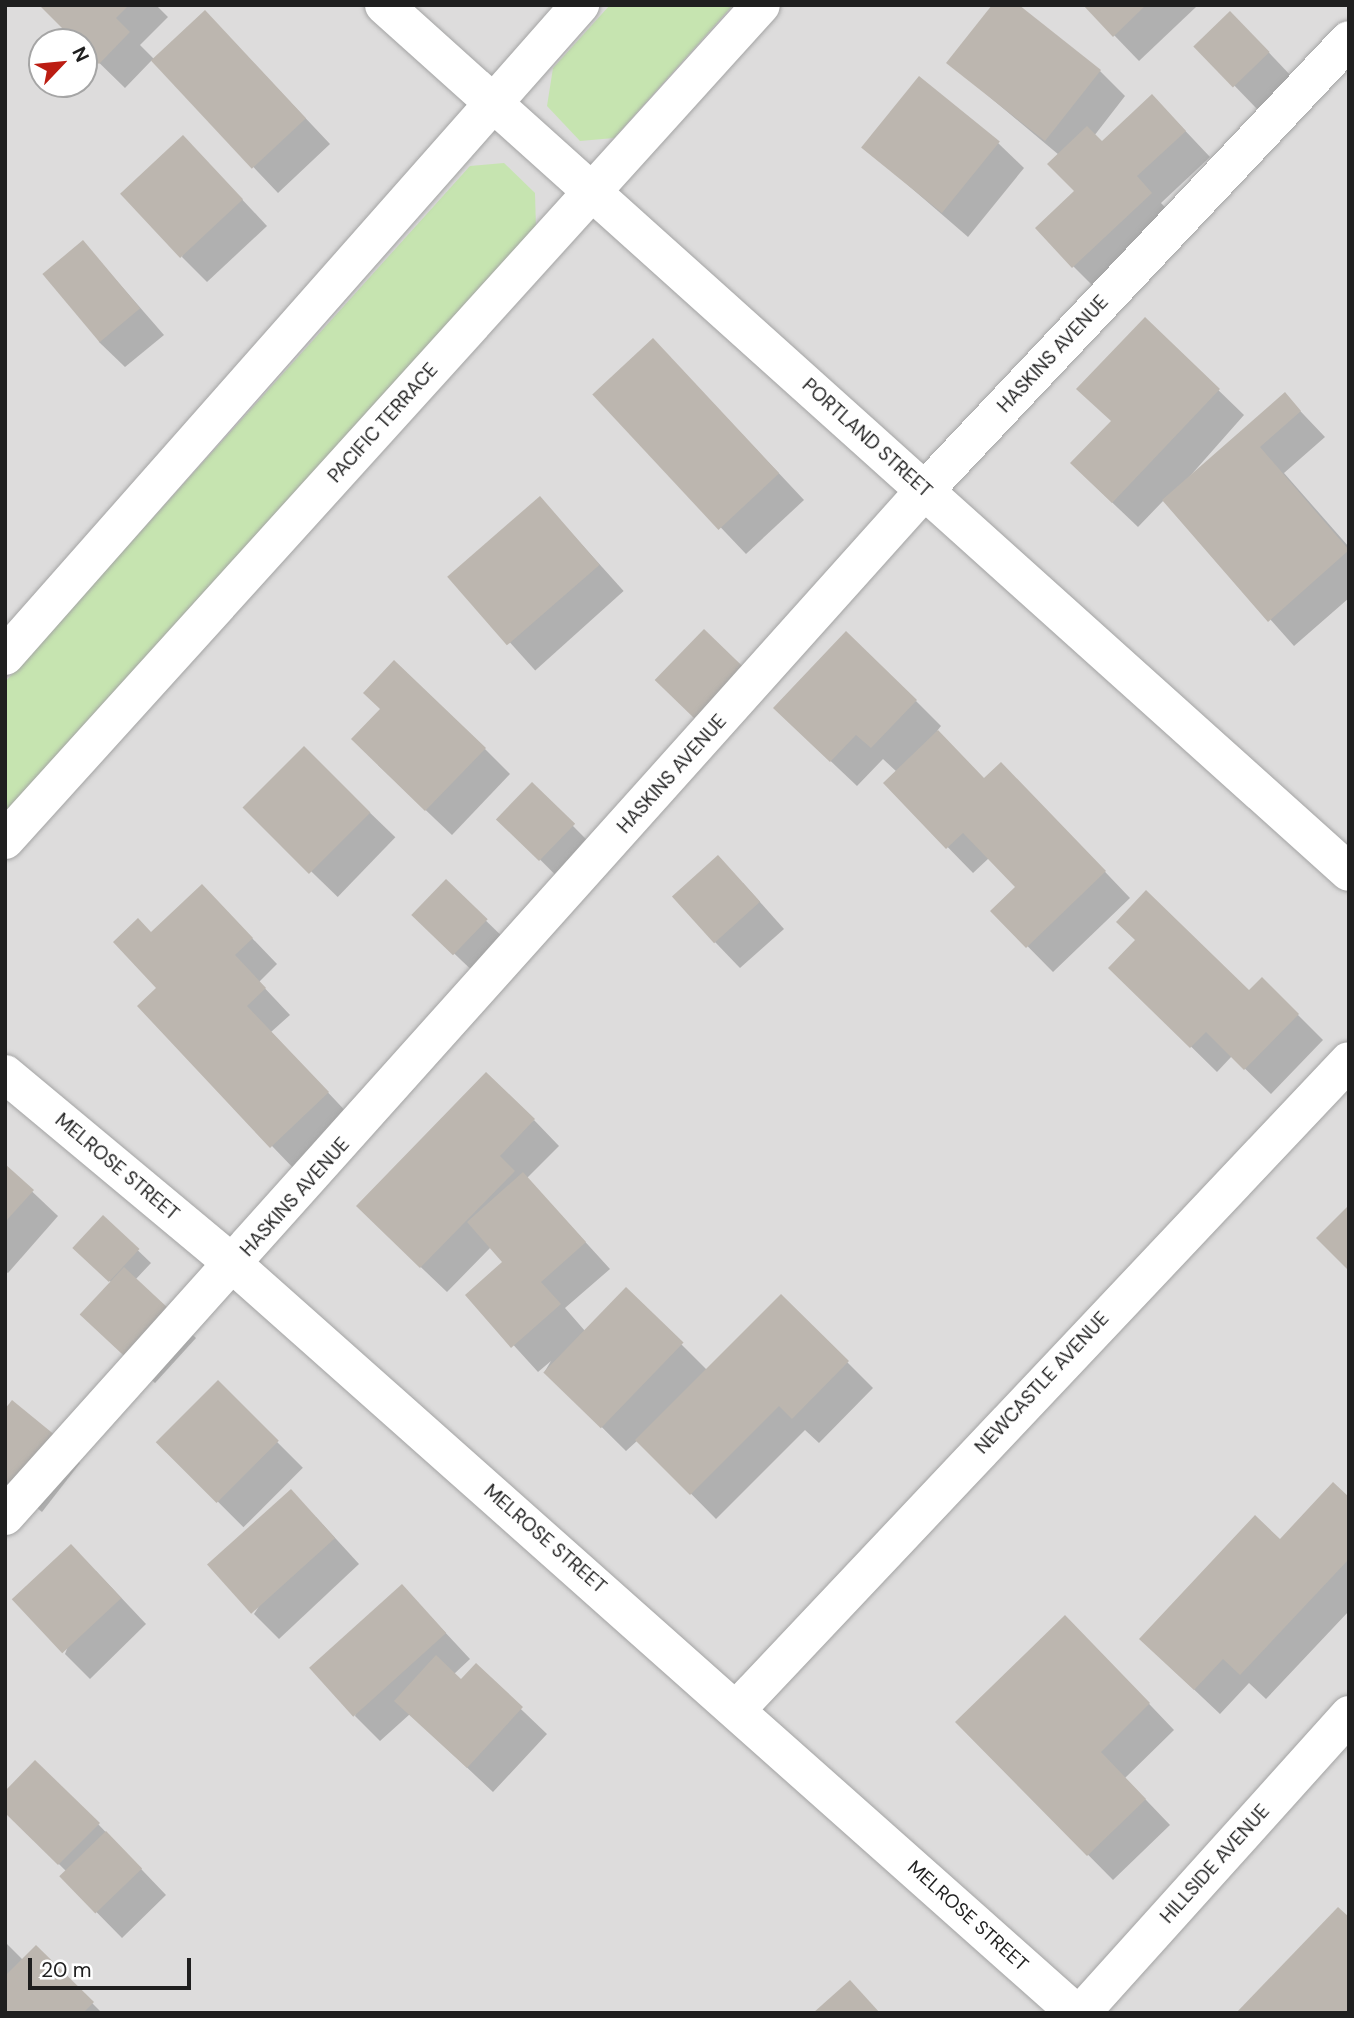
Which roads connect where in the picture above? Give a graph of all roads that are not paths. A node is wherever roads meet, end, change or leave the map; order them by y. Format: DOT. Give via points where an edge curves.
graph roads {
  1 [pos="384,5"];
  2 [pos="580,5"];
  3 [pos="761,5"];
  4 [pos="1349,40"];
  5 [pos="495,102"];
  6 [pos="593,191"];
  7 [pos="925,490"];
  8 [pos="5,656"];
  9 [pos="5,840"];
  10 [pos="1349,872"];
  11 [pos="1349,1060"];
  12 [pos="5,1074"];
  13 [pos="234,1265"];
  14 [pos="5,1516"];
  15 [pos="737,1709"];
  16 [pos="1349,1715"];
  17 [pos="1079,2013"];
  1 -- 5 [label="street, PORTLAND STREET"];
  2 -- 5 [label="street"];
  3 -- 6 [label="street, PACIFIC TERRACE"];
  4 -- 7 [label="street, HASKINS AVENUE"];
  5 -- 6 [label="street, PORTLAND STREET"];
  5 -- 8 [label="street"];
  6 -- 7 [label="street, PORTLAND STREET"];
  6 -- 9 [label="street, PACIFIC TERRACE"];
  7 -- 10 [label="street, PORTLAND STREET"];
  7 -- 13 [label="street, HASKINS AVENUE"];
  11 -- 15 [label="street, NEWCASTLE AVENUE"];
  12 -- 13 [label="street, MELROSE STREET"];
  13 -- 14 [label="street, HASKINS AVENUE"];
  13 -- 15 [label="street, MELROSE STREET"];
  15 -- 17 [label="street, MELROSE STREET"];
  16 -- 17 [label="street, HILLSIDE AVENUE"];
}
